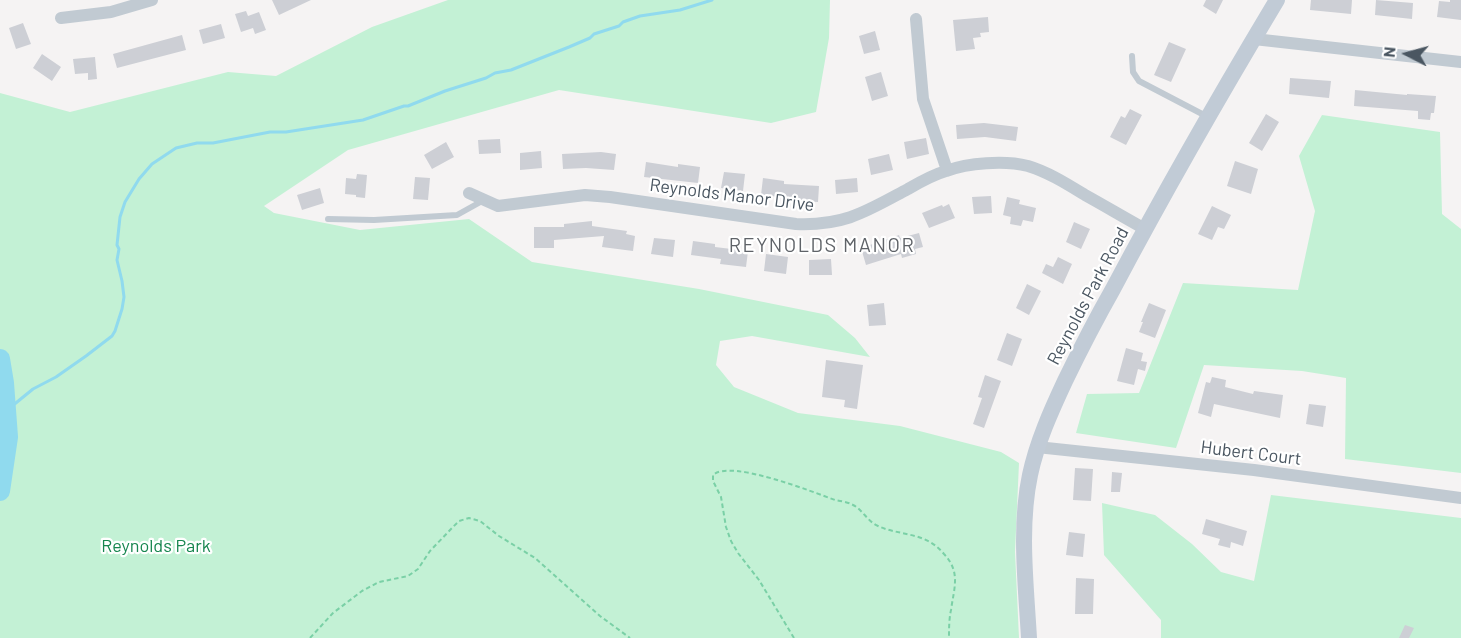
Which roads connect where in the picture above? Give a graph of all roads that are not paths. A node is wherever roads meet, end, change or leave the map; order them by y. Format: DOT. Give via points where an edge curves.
graph roads {
  1 [pos="152,0"];
  2 [pos="1277,0"];
  3 [pos="61,18"];
  4 [pos="916,19"];
  5 [pos="1254,39"];
  6 [pos="1132,56"];
  7 [pos="1461,62"];
  8 [pos="1209,118"];
  9 [pos="947,170"];
  10 [pos="469,193"];
  11 [pos="485,200"];
  12 [pos="328,219"];
  13 [pos="1145,230"];
  14 [pos="1037,447"];
  15 [pos="1461,498"];
  16 [pos="1029,638"];
  1 -- 3 [label="street" via="111,12"];
  2 -- 5 [label="main road, Reynolds Park Road"];
  4 -- 9 [label="street" via="923,99"];
  5 -- 7 [label="street"];
  5 -- 8 [label="main road, Reynolds Park Road"];
  6 -- 8 [label="lane" via="1133,72 1139,81"];
  8 -- 13 [label="main road, Reynolds Park Road"];
  9 -- 11 [label="street, Reynolds Manor Drive" via="869,211 816,225 585,195 498,206"];
  9 -- 13 [label="street, Reynolds Manor Drive" via="992,164 1027,166 1067,184"];
  10 -- 11 [label="street, Reynolds Manor Drive"];
  11 -- 12 [label="lane" via="457,215"];
  13 -- 14 [label="main road, Reynolds Park Road" via="1083,344"];
  14 -- 15 [label="street, Hubert Court" via="1254,470"];
  14 -- 16 [label="main road, Reynolds Park Road" via="1029,477 1025,520"];
}
